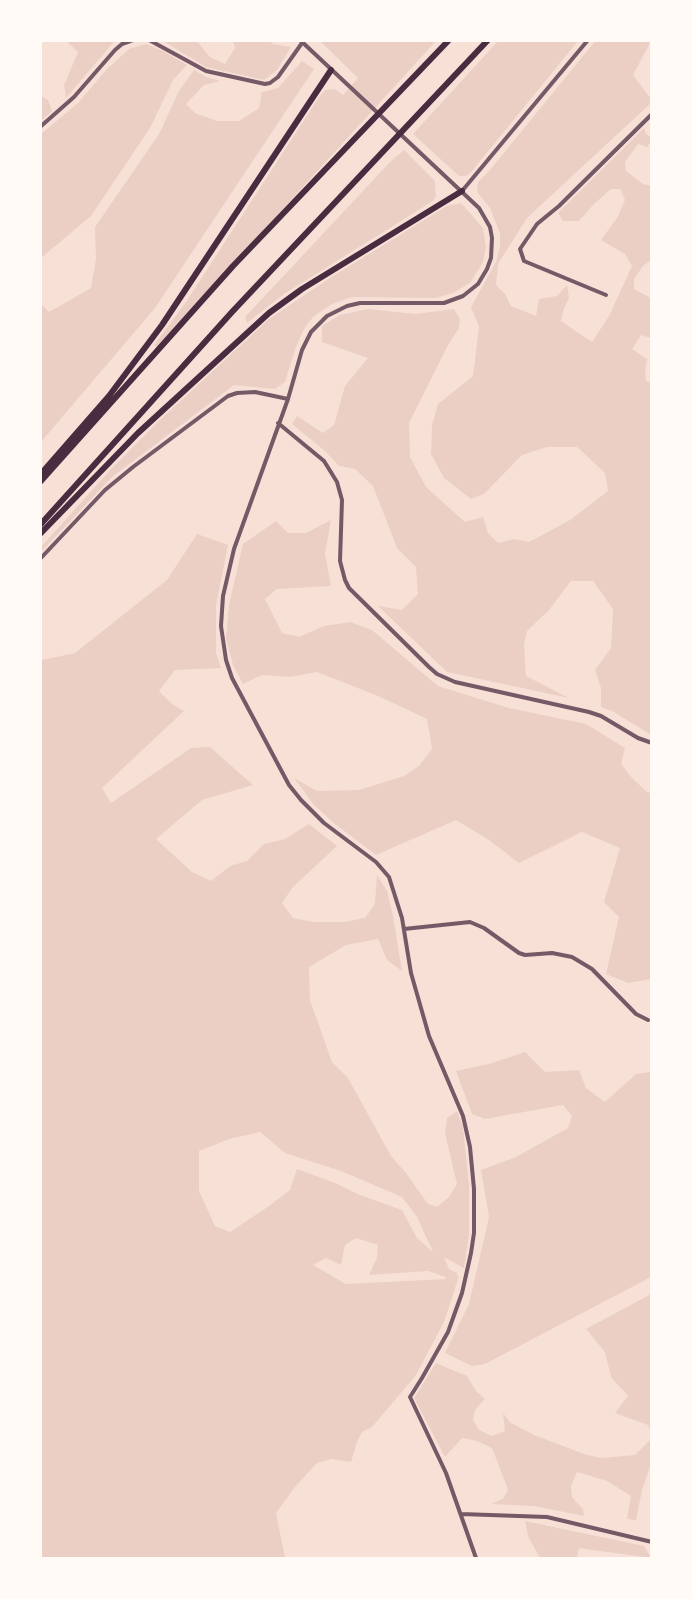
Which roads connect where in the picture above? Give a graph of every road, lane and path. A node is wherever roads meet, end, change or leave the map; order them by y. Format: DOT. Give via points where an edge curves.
graph roads {
  1 [pos="133,40"];
  2 [pos="150,40"];
  3 [pos="449,40"];
  4 [pos="488,40"];
  5 [pos="588,40"];
  6 [pos="301,42"];
  7 [pos="331,70"];
  8 [pos="651,114"];
  9 [pos="40,127"];
  10 [pos="462,191"];
  11 [pos="606,295"];
  12 [pos="288,399"];
  13 [pos="278,423"];
  14 [pos="40,476"];
  15 [pos="40,482"];
  16 [pos="40,525"];
  17 [pos="40,534"];
  18 [pos="40,559"];
  19 [pos="651,743"];
  20 [pos="404,929"];
  21 [pos="648,1020"];
  22 [pos="461,1514"];
  23 [pos="651,1542"];
  24 [pos="476,1558"];
  1 -- 9 [label="street" via="115,50 74,98"];
  2 -- 6 [label="street" via="206,71 265,84 278,77"];
  3 -- 15 [label="highway" via="234,266"];
  4 -- 16 [label="highway" via="232,312"];
  5 -- 10 [label="street"];
  6 -- 7 [label="street"];
  7 -- 10 [label="street"];
  7 -- 14 [label="highway" via="162,325"];
  8 -- 11 [label="street" via="537,224 520,249 524,261"];
  10 -- 12 [label="street" via="485,216 492,238 488,269 478,284 464,296 444,303 360,303 327,315 306,339"];
  10 -- 17 [label="highway" via="269,313 138,433"];
  12 -- 13 [label="street"];
  12 -- 18 [label="street" via="247,392 220,402 105,490"];
  13 -- 19 [label="street" via="324,461 337,482 342,500 340,561 349,588 437,674 455,682 589,712"];
  13 -- 20 [label="street" via="230,564 222,611 226,660 238,691 289,785 324,823 383,869 393,886"];
  20 -- 21 [label="street" via="470,922 519,953 572,957 592,969 636,1014"];
  20 -- 22 [label="street" via="411,973 429,1036 463,1116 473,1180 474,1233 462,1293 439,1350 410,1397"];
  22 -- 23 [label="street" via="534,1515"];
  22 -- 24 [label="street"];
}
